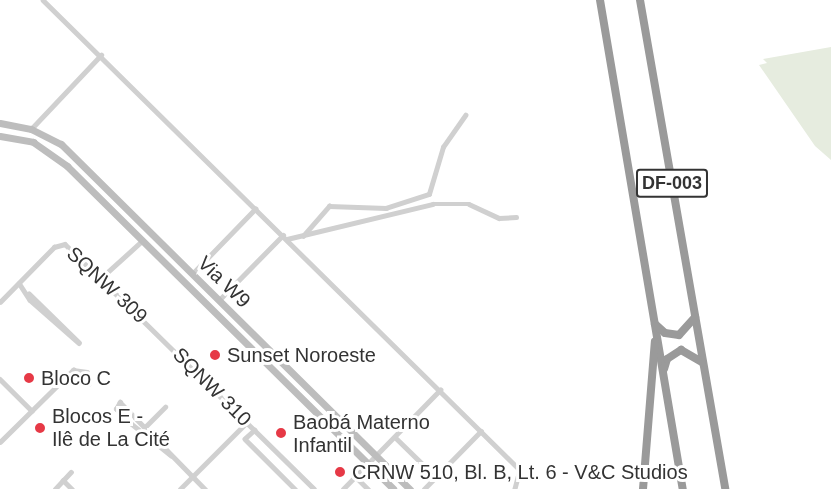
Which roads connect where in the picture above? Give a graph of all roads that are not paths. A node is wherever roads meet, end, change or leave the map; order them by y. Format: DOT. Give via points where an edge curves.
graph roads {
  1 [pos="43,0"];
  2 [pos="600,0"];
  3 [pos="641,1"];
  4 [pos="101,55"];
  5 [pos="465,115"];
  6 [pos="0,123"];
  7 [pos="31,129"];
  8 [pos="0,136"];
  9 [pos="255,209"];
  10 [pos="516,217"];
  11 [pos="149,232"];
  12 [pos="303,236"];
  13 [pos="285,237"];
  14 [pos="142,241"];
  15 [pos="192,274"];
  16 [pos="101,278"];
  17 [pos="19,283"];
  18 [pos="29,294"];
  19 [pos="219,300"];
  20 [pos="0,302"];
  21 [pos="695,316"];
  22 [pos="656,328"];
  23 [pos="162,336"];
  24 [pos="704,365"];
  25 [pos="664,370"];
  26 [pos="0,379"];
  27 [pos="89,384"];
  28 [pos="440,390"];
  29 [pos="165,407"];
  30 [pos="32,411"];
  31 [pos="247,422"];
  32 [pos="146,426"];
  33 [pos="255,430"];
  34 [pos="481,431"];
  35 [pos="395,436"];
  36 [pos="0,442"];
  37 [pos="377,455"];
  38 [pos="171,456"];
  39 [pos="368,464"];
  40 [pos="71,472"];
  41 [pos="192,477"];
  42 [pos="356,477"];
  43 [pos="435,477"];
  44 [pos="63,480"];
  45 [pos="55,489"];
  46 [pos="72,489"];
  47 [pos="180,489"];
  48 [pos="205,489"];
  49 [pos="295,489"];
  50 [pos="314,489"];
  51 [pos="343,489"];
  52 [pos="368,489"];
  53 [pos="393,489"];
  54 [pos="410,489"];
  55 [pos="424,489"];
  56 [pos="516,489"];
  57 [pos="643,489"];
  58 [pos="683,489"];
  59 [pos="725,489"];
  1 -- 4 [label="street"];
  2 -- 22 [label="highway, DF-003"];
  3 -- 21 [label="highway, DF-003"];
  4 -- 7 [label="street"];
  4 -- 9 [label="street"];
  5 -- 12 [label="street" via="443,147 429,194 386,208 328,206"];
  6 -- 7 [label="street, Via W9"];
  7 -- 11 [label="street, Via W9" via="61,144"];
  8 -- 14 [label="street, Via W9" via="49,150"];
  9 -- 13 [label="street"];
  9 -- 15 [label="street"];
  10 -- 12 [label="street" via="499,218 469,204 433,204"];
  11 -- 14 [label="street"];
  11 -- 15 [label="street, Via W9"];
  12 -- 13 [label="street"];
  13 -- 19 [label="street"];
  13 -- 28 [label="street"];
  14 -- 16 [label="street"];
  14 -- 39 [label="street, Via W9"];
  15 -- 19 [label="street, Via W9"];
  16 -- 17 [label="street, SQNW 309" via="60,243"];
  16 -- 23 [label="street, SQNW 309"];
  17 -- 18 [label="street"];
  17 -- 20 [label="street, SQNW 309"];
  18 -- 18 [label="street" via="68,337 79,343 42,300"];
  19 -- 37 [label="street, Via W9"];
  21 -- 22 [label="highway" via="679,335"];
  21 -- 24 [label="highway, DF-003"];
  22 -- 25 [label="highway, DF-003"];
  22 -- 57 [label="highway"];
  23 -- 31 [label="street, SQNW 310"];
  24 -- 25 [label="highway" via="697,355 681,350 667,359"];
  24 -- 59 [label="highway, DF-003"];
  25 -- 58 [label="highway, DF-003"];
  26 -- 30 [label="street"];
  27 -- 30 [label="street" via="87,372 73,370"];
  28 -- 34 [label="street"];
  28 -- 35 [label="street"];
  29 -- 32 [label="street"];
  30 -- 36 [label="street"];
  31 -- 33 [label="street, SQNW 310"];
  31 -- 41 [label="street"];
  32 -- 38 [label="street"];
  32 -- 38 [label="street" via="122,402 115,407"];
  33 -- 49 [label="street" via="245,439"];
  33 -- 50 [label="street, SQNW 310"];
  34 -- 43 [label="street"];
  34 -- 56 [label="street" via="522,478"];
  35 -- 37 [label="street"];
  35 -- 43 [label="street"];
  37 -- 39 [label="street"];
  37 -- 54 [label="street, Via W9"];
  38 -- 41 [label="street"];
  39 -- 42 [label="street"];
  39 -- 53 [label="street, Via W9"];
  40 -- 44 [label="street"];
  41 -- 47 [label="street"];
  41 -- 48 [label="street"];
  42 -- 51 [label="street"];
  42 -- 52 [label="street"];
  43 -- 55 [label="street"];
  44 -- 45 [label="street"];
  44 -- 46 [label="street"];
}
